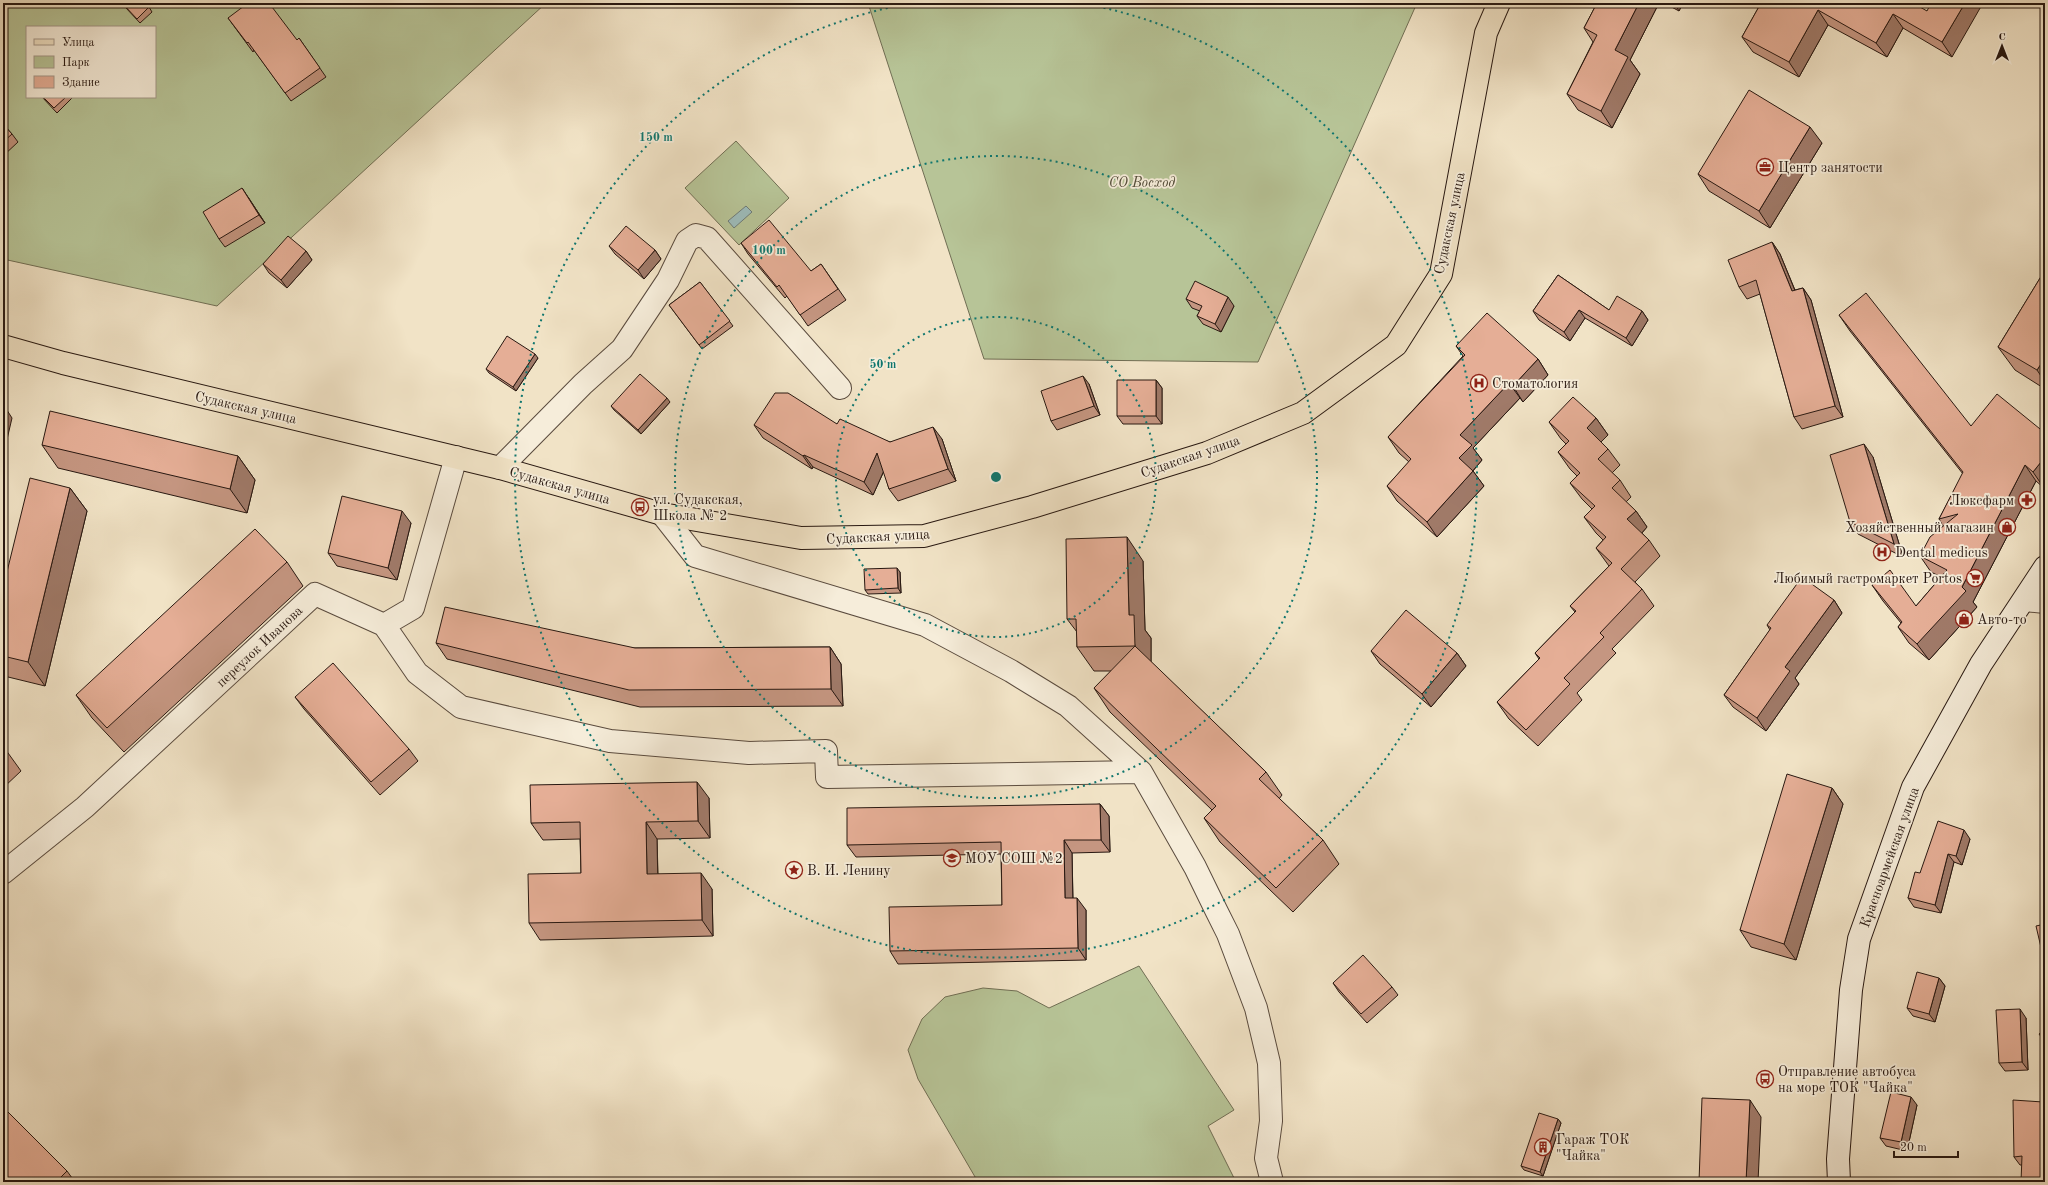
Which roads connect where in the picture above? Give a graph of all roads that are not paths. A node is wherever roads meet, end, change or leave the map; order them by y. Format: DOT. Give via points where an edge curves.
graph roads {
  1 [pos="1499,3"];
  2 [pos="3,346"];
  3 [pos="840,388"];
  4 [pos="456,457"];
  5 [pos="500,468"];
  6 [pos="662,514"];
  7 [pos="2045,567"];
  8 [pos="2024,600"];
  9 [pos="2045,602"];
  10 [pos="384,625"];
  11 [pos="1141,772"];
  12 [pos="3,873"];
  13 [pos="1272,1182"];
  14 [pos="1839,1182"];
  1 -- 6 [label="main road, Судакская улица" via="1486,33 1441,274 1396,345 1303,413 1207,453 1032,507 924,536 801,538"];
  2 -- 4 [label="main road, Судакская улица" via="71,365"];
  3 -- 5 [label="street" via="706,238 696,235 687,241 668,280 622,349 583,384"];
  4 -- 5 [label="main road, Судакская улица"];
  4 -- 10 [label="street" via="449,489 413,608"];
  5 -- 6 [label="main road, Судакская улица"];
  6 -- 11 [label="street" via="695,556 926,625 1068,706"];
  7 -- 8 [label="street, Красноармейская улица"];
  8 -- 9 [label="street"];
  8 -- 14 [label="street, Красноармейская улица" via="1981,664 1913,786 1859,939 1851,990 1838,1159"];
  10 -- 11 [label="street" via="417,673 461,707 610,741 749,753 826,751 827,777"];
  10 -- 12 [label="street, переулок Иванова" via="315,594 85,807"];
  11 -- 13 [label="street" via="1195,867 1228,934 1256,1008 1269,1063 1271,1120 1266,1158"];
}
